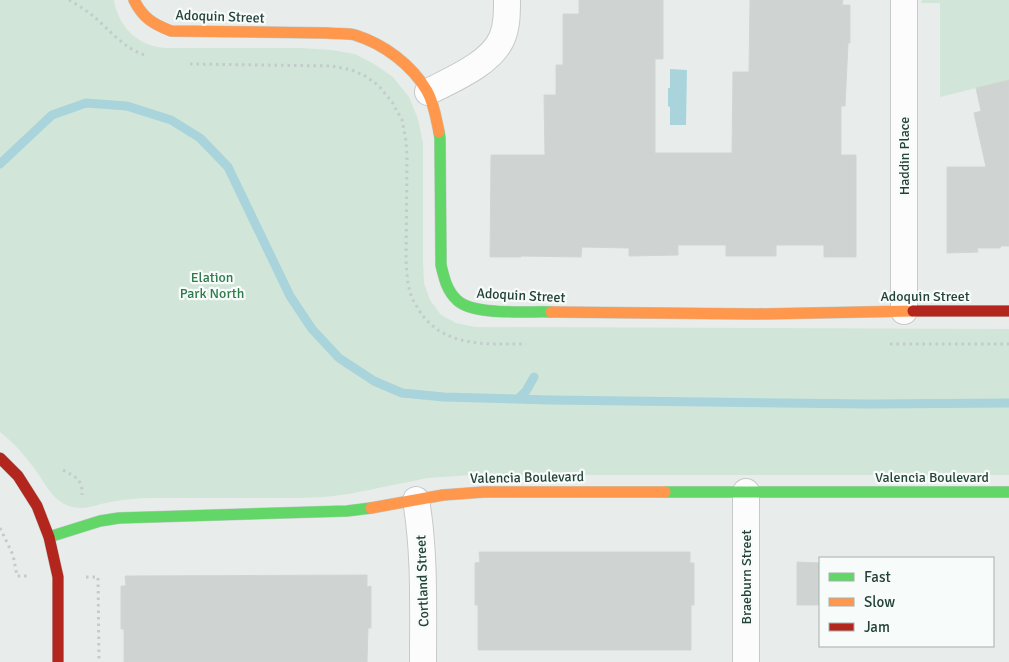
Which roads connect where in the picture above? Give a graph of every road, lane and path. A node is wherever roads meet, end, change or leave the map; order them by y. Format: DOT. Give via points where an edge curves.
graph roads {
  1 [pos="69,0"];
  2 [pos="134,0"];
  3 [pos="507,0"];
  4 [pos="904,0"];
  5 [pos="147,56"];
  6 [pos="182,63"];
  7 [pos="428,92"];
  8 [pos="904,311"];
  9 [pos="1009,311"];
  10 [pos="530,344"];
  11 [pos="886,344"];
  12 [pos="1009,344"];
  13 [pos="0,458"];
  14 [pos="64,470"];
  15 [pos="746,492"];
  16 [pos="1009,492"];
  17 [pos="416,500"];
  18 [pos="81,502"];
  19 [pos="0,528"];
  20 [pos="49,537"];
  21 [pos="17,576"];
  22 [pos="98,578"];
  23 [pos="58,662"];
  24 [pos="99,662"];
  25 [pos="423,662"];
  26 [pos="746,662"];
  1 -- 5 [label="path" via="92,15 124,44"];
  2 -- 7 [label="street, Adoquin Street" via="145,17 171,31 354,35 381,46 401,60"];
  3 -- 7 [label="street" via="506,27 495,50 471,69"];
  4 -- 8 [label="street, Haddin Place"];
  6 -- 10 [label="path" via="332,66 352,70 378,85 402,120 406,142 406,261 411,297 424,317 455,339 476,343"];
  7 -- 8 [label="street, Adoquin Street" via="436,111 440,138 441,265 452,295 463,304 474,309 499,311 757,314"];
  8 -- 9 [label="street, Adoquin Street"];
  11 -- 12 [label="path"];
  13 -- 20 [label="street" via="18,476 37,506"];
  14 -- 18 [label="path" via="82,485"];
  15 -- 16 [label="street, Valencia Boulevard"];
  15 -- 17 [label="street, Valencia Boulevard" via="484,492"];
  15 -- 26 [label="street, Braeburn Street"];
  17 -- 20 [label="street, Valencia Boulevard" via="347,511 119,518"];
  17 -- 25 [label="street, Cortland Street" via="423,556"];
  19 -- 21 [label="path" via="13,555"];
  20 -- 23 [label="street" via="58,577"];
  22 -- 24 [label="path"];
}
